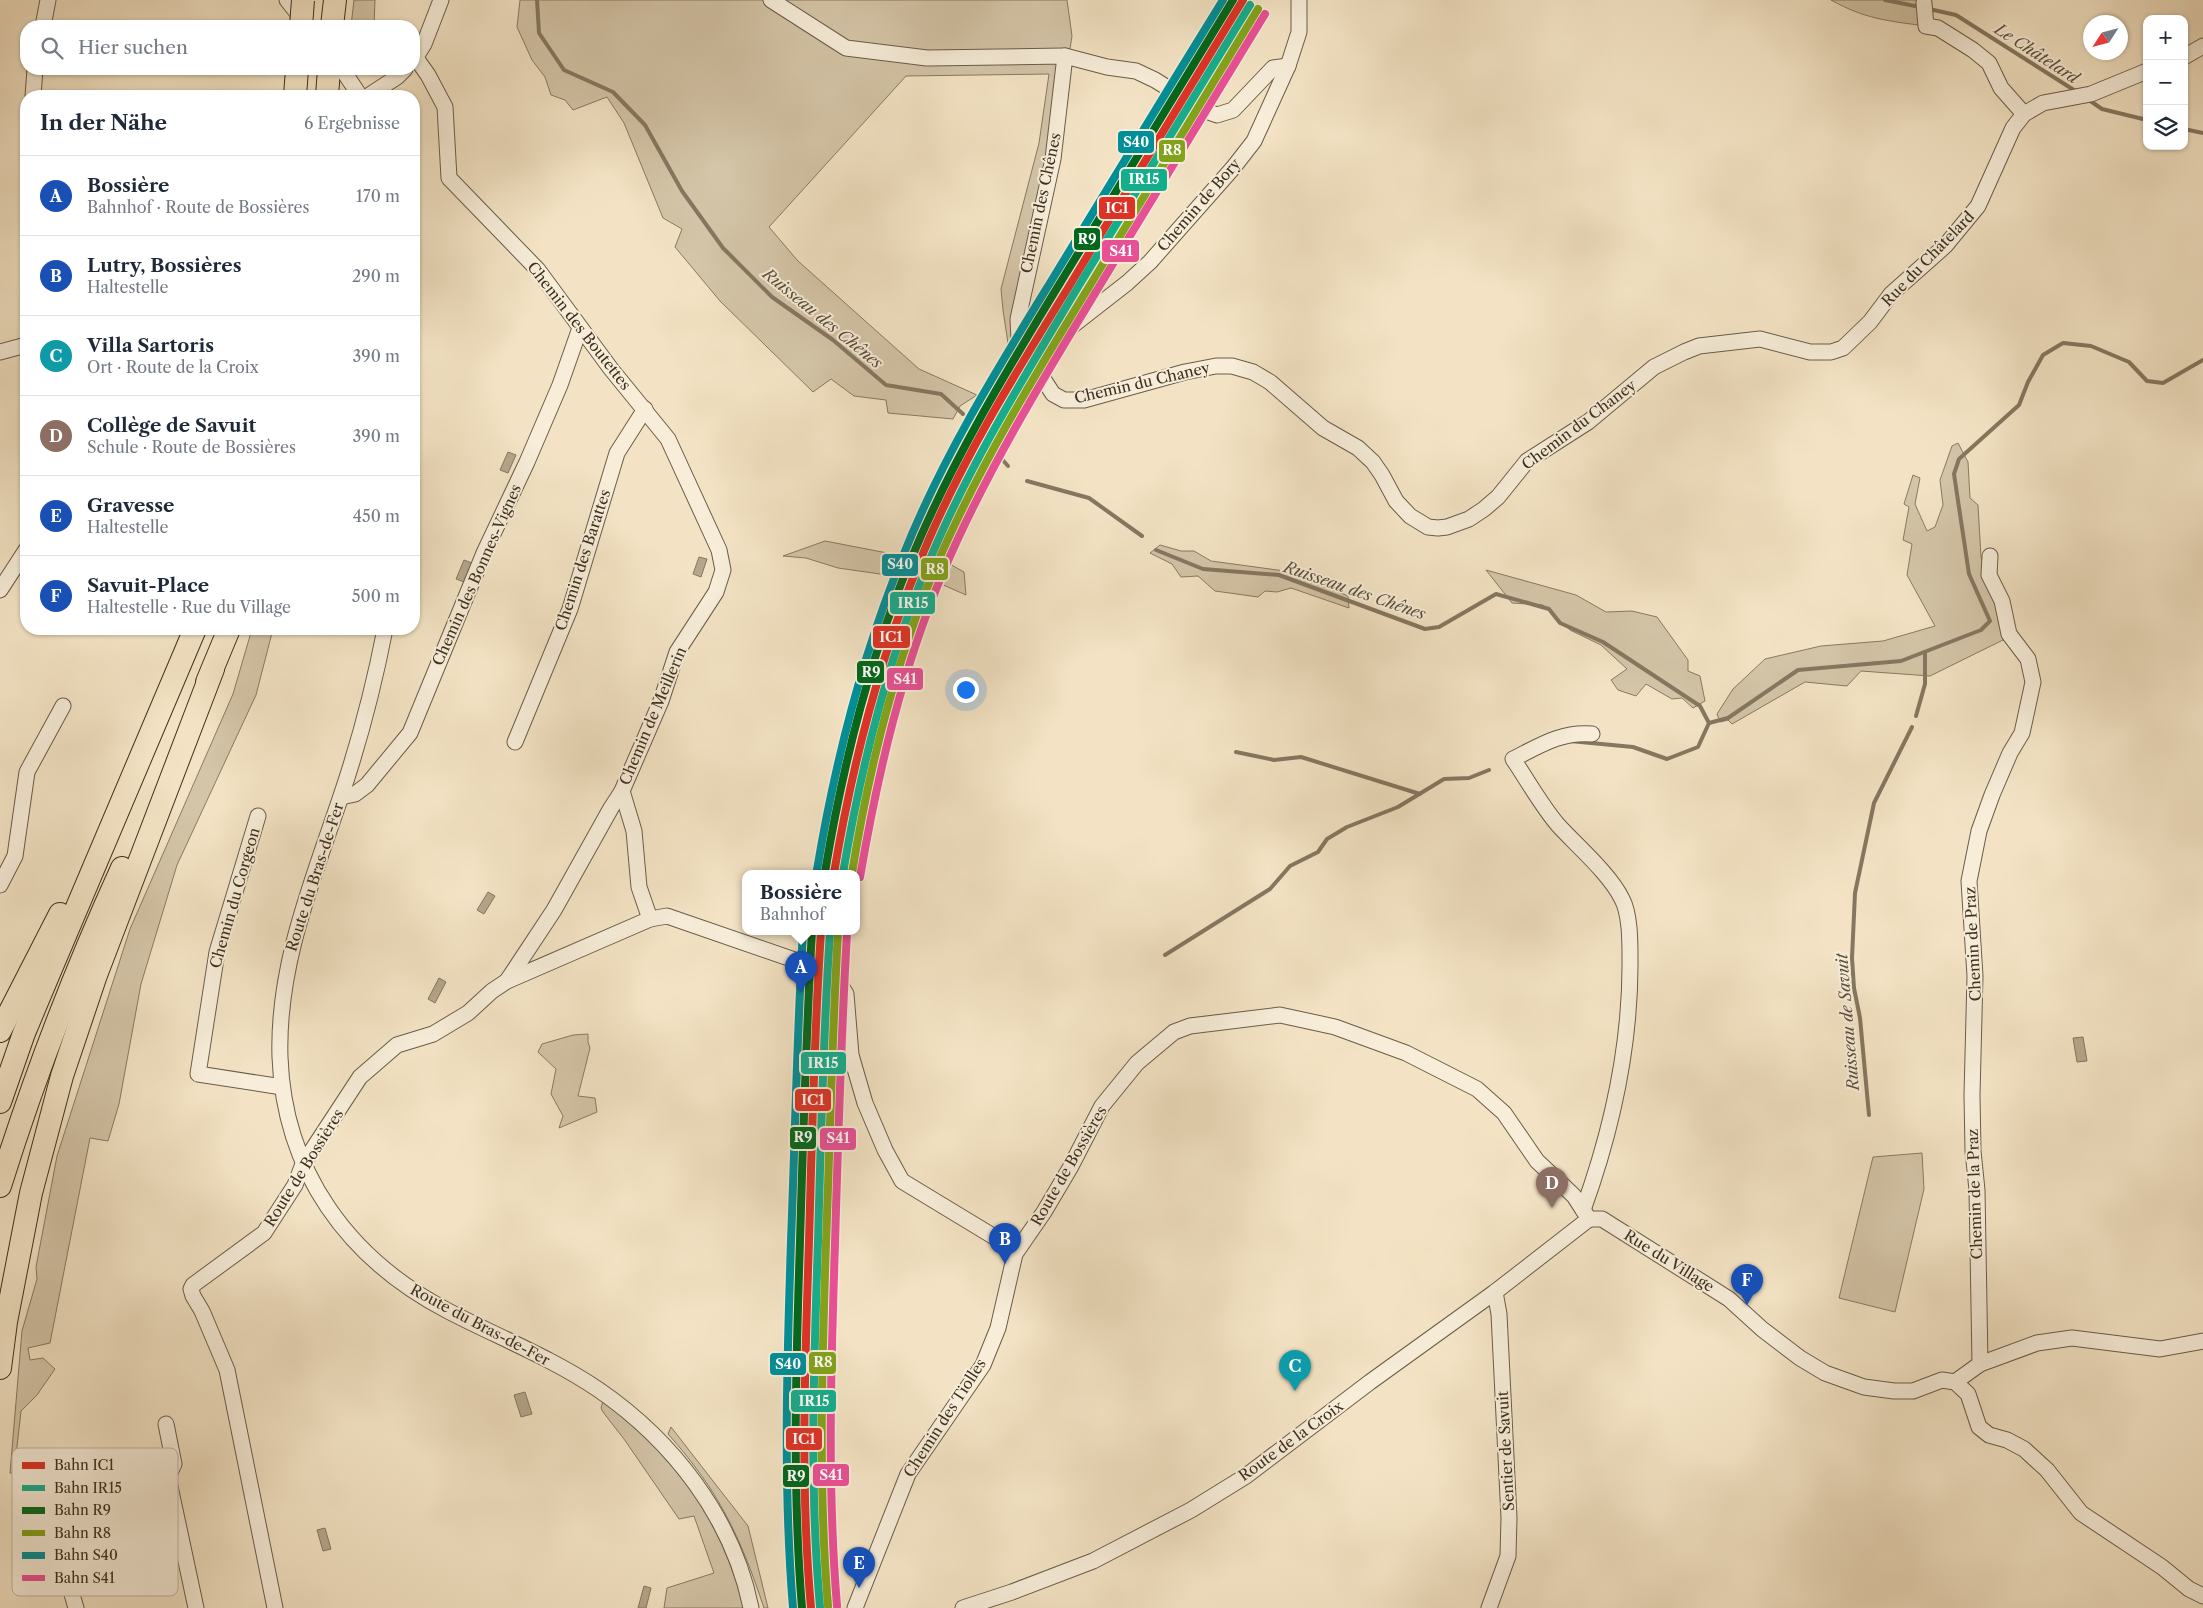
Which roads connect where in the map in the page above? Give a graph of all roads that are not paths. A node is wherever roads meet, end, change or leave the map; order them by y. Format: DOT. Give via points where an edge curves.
graph roads {
  1 [pos="48,0"];
  2 [pos="287,0"];
  3 [pos="303,0"];
  4 [pos="335,0"];
  5 [pos="441,0"];
  6 [pos="770,0"];
  7 [pos="1299,0"];
  8 [pos="1925,15"];
  9 [pos="44,20"];
  10 [pos="301,20"];
  11 [pos="303,20"];
  12 [pos="333,20"];
  13 [pos="2203,46"];
  14 [pos="420,47"];
  15 [pos="2188,55"];
  16 [pos="1065,56"];
  17 [pos="1288,66"];
  18 [pos="420,68"];
  19 [pos="2143,73"];
  20 [pos="34,75"];
  21 [pos="297,75"];
  22 [pos="399,75"];
  23 [pos="331,77"];
  24 [pos="33,90"];
  25 [pos="295,90"];
  26 [pos="351,90"];
  27 [pos="377,90"];
  28 [pos="2024,114"];
  29 [pos="580,328"];
  30 [pos="20,347"];
  31 [pos="1840,350"];
  32 [pos="0,352"];
  33 [pos="1042,378"];
  34 [pos="645,409"];
  35 [pos="719,550"];
  36 [pos="1990,556"];
  37 [pos="20,559"];
  38 [pos="0,590"];
  39 [pos="192,635"];
  40 [pos="226,635"];
  41 [pos="384,635"];
  42 [pos="213,669"];
  43 [pos="63,706"];
  44 [pos="1592,734"];
  45 [pos="515,742"];
  46 [pos="622,791"];
  47 [pos="341,797"];
  48 [pos="118,810"];
  49 [pos="258,816"];
  50 [pos="0,885"];
  51 [pos="650,919"];
  52 [pos="808,965"];
  53 [pos="836,977"];
  54 [pos="507,981"];
  55 [pos="1976,1024"];
  56 [pos="0,1031"];
  57 [pos="282,1087"];
  58 [pos="0,1102"];
  59 [pos="303,1164"];
  60 [pos="0,1186"];
  61 [pos="1586,1214"];
  62 [pos="1015,1254"];
  63 [pos="1495,1292"];
  64 [pos="2203,1341"];
  65 [pos="1980,1364"];
  66 [pos="0,1368"];
  67 [pos="1955,1382"];
  68 [pos="166,1424"];
  69 [pos="171,1448"];
  70 [pos="178,1523"];
  71 [pos="72,1596"];
  72 [pos="2203,1596"];
  73 [pos="76,1608"];
  74 [pos="196,1608"];
  75 [pos="275,1608"];
  76 [pos="751,1608"];
  77 [pos="855,1608"];
  78 [pos="963,1608"];
  79 [pos="1489,1608"];
  1 -- 9 [label="street"];
  2 -- 11 [label="street"];
  3 -- 10 [label="highway, bridge"];
  4 -- 12 [label="highway"];
  5 -- 14 [label="street"];
  6 -- 16 [label="street" via="846,48 927,58"];
  7 -- 17 [label="street, Chemin de Bory" via="1299,32"];
  8 -- 28 [label="street" via="1938,28 1989,63 2000,88"];
  13 -- 15 [label="street"];
  16 -- 17 [label="street" via="1136,71 1203,110 1218,115 1233,110 1273,68"];
  16 -- 33 [label="street, Chemin des Chênes" via="1053,158 1018,319 1019,340 1033,358"];
  17 -- 33 [label="street, Chemin de Bory" via="1254,141 1233,168 1150,262 1068,329"];
  18 -- 29 [label="street, Chemin des Boutettes" via="428,75 445,107 448,178 538,270"];
  19 -- 28 [label="street" via="2107,89 2043,103"];
  20 -- 24 [label="street"];
  21 -- 25 [label="highway"];
  22 -- 27 [label="street"];
  23 -- 26 [label="street"];
  28 -- 31 [label="street, Rue du Châtelard" via="2014,128 1978,206 1945,246 1891,294 1870,322"];
  29 -- 34 [label="street, Chemin des Boutettes"];
  29 -- 47 [label="street, Chemin des Bonnes-Vignes" via="560,385 484,553 410,733 367,785 355,794"];
  30 -- 32 [label="street"];
  31 -- 33 [label="street, Chemin du Chaney" via="1810,352 1760,339 1699,346 1684,352 1654,367 1588,422 1547,446 1528,461 1484,509 1469,518 1438,528 1428,527 1404,510 1382,474 1358,448 1323,428 1270,382 1253,372 1232,366 1216,366 1075,401 1053,394"];
  34 -- 35 [label="street, Chemin des Boutettes" via="668,439"];
  34 -- 45 [label="street, Chemin des Barattes" via="617,453 570,609"];
  35 -- 46 [label="street, Chemin de Meillerin" via="723,570 716,592 678,652 662,701"];
  36 -- 55 [label="street, Chemin de Praz" via="1989,575 2002,601 2008,634 2028,659 2033,682 2022,733 2010,752 1979,831 1969,881"];
  37 -- 38 [label="street"];
  39 -- 48 [label="highway"];
  40 -- 42 [label="highway"];
  41 -- 47 [label="street, Route du Bras-de-Fer"];
  42 -- 60 [label="highway" via="99,918 56,1022"];
  42 -- 66 [label="highway" via="96,975 62,1076 31,1193"];
  43 -- 50 [label="street" via="27,772 15,856"];
  44 -- 61 [label="street" via="1558,737 1513,759 1556,823 1608,878 1623,900 1630,936 1626,1037 1612,1112"];
  46 -- 51 [label="street" via="634,831 639,887"];
  46 -- 54 [label="street, Chemin de Meillerin" via="554,910"];
  47 -- 57 [label="street, Route du Bras-de-Fer" via="310,884 290,958 281,1026"];
  48 -- 56 [label="highway"];
  48 -- 58 [label="highway" via="24,1033"];
  49 -- 57 [label="street, Chemin du Corgeon" via="217,952 198,1074"];
  51 -- 52 [label="street, Route de Bossières" via="667,916"];
  51 -- 54 [label="street, Route de Bossières"];
  53 -- 62 [label="street" via="846,994 851,1055 865,1103 902,1180 974,1224"];
  54 -- 59 [label="street, Route de Bossières" via="468,1013 433,1034 397,1045 360,1077"];
  55 -- 65 [label="street, Chemin de la Praz" via="1972,1098"];
  57 -- 59 [label="street, Route du Bras-de-Fer"];
  59 -- 75 [label="street, Route de Bossières" via="295,1185 264,1233 191,1289 227,1370"];
  59 -- 76 [label="street, Route du Bras-de-Fer" via="333,1216 383,1269 410,1290 592,1385 656,1436 710,1504 740,1569"];
  61 -- 62 [label="street, Route de Bossières" via="1574,1196 1537,1161 1504,1113 1477,1089 1406,1053 1335,1027 1280,1015 1190,1026 1174,1032 1137,1064 1102,1106 1070,1168"];
  61 -- 63 [label="street, Route de la Croix"];
  61 -- 67 [label="street, Rue du Village" via="1602,1219 1729,1299 1762,1329 1825,1373 1864,1387 1894,1391 1912,1390 1942,1380"];
  62 -- 77 [label="street, Chemin des Tiolles" via="998,1328 983,1365 908,1474"];
  63 -- 78 [label="street, Route de la Croix" via="1246,1476 1191,1510 1093,1561"];
  63 -- 79 [label="street, Sentier de Savuit" via="1499,1314 1509,1518 1508,1556"];
  64 -- 65 [label="street" via="2160,1349 2072,1338 2037,1344"];
  65 -- 67 [label="street"];
  67 -- 72 [label="street" via="1968,1394 1979,1427 2024,1449 2047,1470 2081,1513"];
  68 -- 69 [label="street"];
  70 -- 74 [label="street"];
  71 -- 73 [label="street"];
}
